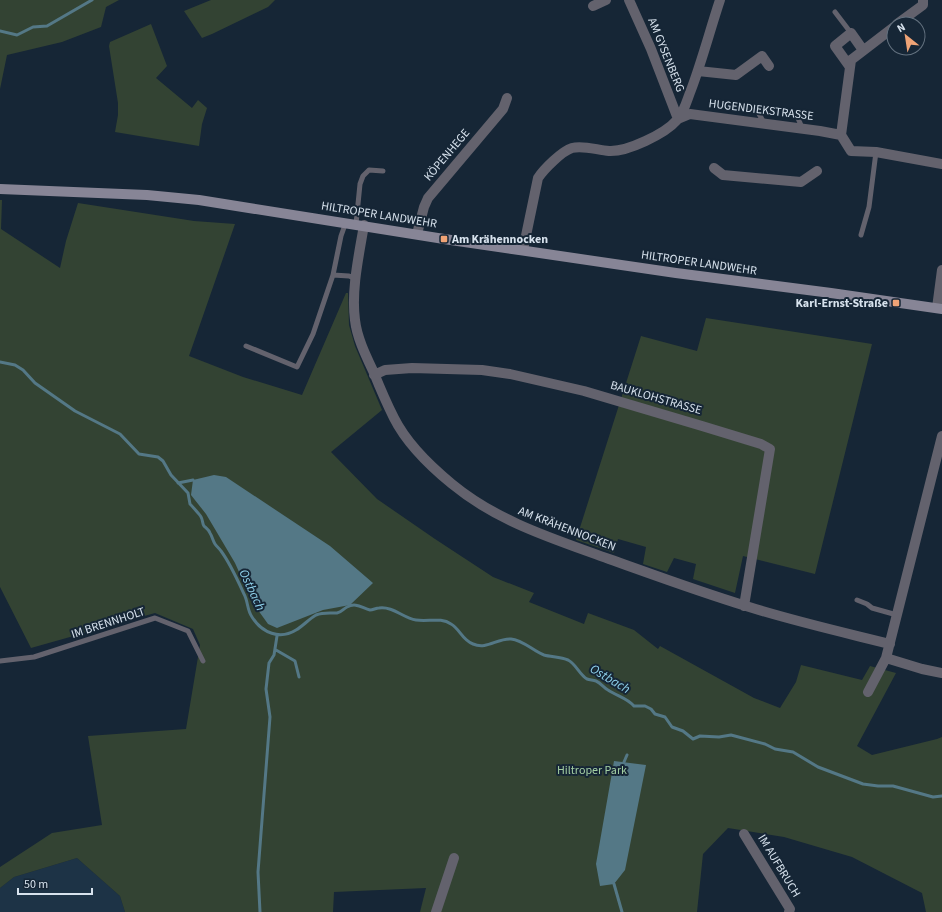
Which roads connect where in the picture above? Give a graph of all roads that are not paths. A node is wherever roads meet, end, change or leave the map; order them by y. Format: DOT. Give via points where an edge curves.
graph roads {
  1 [pos="606,0"];
  2 [pos="629,0"];
  3 [pos="720,0"];
  4 [pos="923,0"];
  5 [pos="593,6"];
  6 [pos="835,12"];
  7 [pos="908,16"];
  8 [pos="886,32"];
  9 [pos="851,33"];
  10 [pos="863,50"];
  11 [pos="769,66"];
  12 [pos="850,67"];
  13 [pos="698,71"];
  14 [pos="507,98"];
  15 [pos="758,112"];
  16 [pos="796,113"];
  17 [pos="678,119"];
  18 [pos="764,124"];
  19 [pos="803,129"];
  20 [pos="841,135"];
  21 [pos="876,152"];
  22 [pos="942,164"];
  23 [pos="714,168"];
  24 [pos="382,171"];
  25 [pos="817,171"];
  26 [pos="0,189"];
  27 [pos="355,224"];
  28 [pos="417,234"];
  29 [pos="861,235"];
  30 [pos="523,250"];
  31 [pos="942,270"];
  32 [pos="333,276"];
  33 [pos="356,279"];
  34 [pos="939,309"];
  35 [pos="246,346"];
  36 [pos="374,375"];
  37 [pos="942,436"];
  38 [pos="857,600"];
  39 [pos="744,606"];
  40 [pos="897,615"];
  41 [pos="890,644"];
  42 [pos="886,658"];
  43 [pos="0,661"];
  44 [pos="203,661"];
  45 [pos="942,673"];
  46 [pos="868,692"];
  47 [pos="744,834"];
  48 [pos="454,858"];
  49 [pos="436,912"];
  50 [pos="789,912"];
  1 -- 5 [label="street"];
  2 -- 17 [label="street, AM GYSENBERG"];
  3 -- 13 [label="street, AM GYSENBERG"];
  4 -- 7 [label="street" via="922,5"];
  6 -- 9 [label="lane"];
  8 -- 10 [label="street"];
  9 -- 10 [label="street"];
  9 -- 12 [label="street" via="835,46"];
  10 -- 12 [label="street" via="851,60"];
  11 -- 13 [label="street, AM GYSENBERG" via="762,56 736,75"];
  12 -- 20 [label="street"];
  13 -- 17 [label="street, AM GYSENBERG"];
  14 -- 28 [label="street, KÖPENHEGE" via="503,109 428,198"];
  15 -- 18 [label="lane"];
  16 -- 19 [label="lane"];
  17 -- 18 [label="street, HUGENDIEKSTRASSE" via="690,114"];
  17 -- 30 [label="street, AM GYSENBERG" via="665,131 624,149 610,151 571,148 564,153 538,178"];
  18 -- 19 [label="street, HUGENDIEKSTRASSE"];
  19 -- 20 [label="street, HUGENDIEKSTRASSE"];
  20 -- 21 [label="street" via="851,150"];
  21 -- 22 [label="street"];
  21 -- 29 [label="lane" via="869,207"];
  23 -- 25 [label="street" via="723,175 801,182"];
  24 -- 27 [label="lane" via="369,170 363,176"];
  26 -- 27 [label="street, HILTROPER LANDWEHR" via="147,195 199,200"];
  27 -- 28 [label="street, HILTROPER LANDWEHR"];
  27 -- 32 [label="lane" via="341,236"];
  27 -- 33 [label="street, AM KRÄHENNOCKEN"];
  28 -- 30 [label="street, HILTROPER LANDWEHR"];
  30 -- 34 [label="street, HILTROPER LANDWEHR"];
  31 -- 34 [label="street"];
  32 -- 33 [label="lane" via="349,276"];
  32 -- 35 [label="lane" via="313,334 297,368"];
  33 -- 36 [label="street, AM KRÄHENNOCKEN" via="355,321"];
  36 -- 39 [label="street, AM KRÄHENNOCKEN" via="395,420 409,440 429,464 482,506 518,525 572,546"];
  36 -- 39 [label="street, BAUKLOHSTRASSE" via="385,370 412,368 482,370 510,374 597,395 770,449"];
  37 -- 40 [label="street"];
  38 -- 40 [label="lane" via="872,608"];
  39 -- 41 [label="street, AM KRÄHENNOCKEN"];
  40 -- 41 [label="street"];
  41 -- 42 [label="street"];
  42 -- 45 [label="street"];
  42 -- 46 [label="street"];
  43 -- 44 [label="lane, IM BRENNHOLT" via="34,657 156,618 188,631"];
  47 -- 50 [label="street, IM AUFBRUCH" via="790,909"];
  48 -- 49 [label="street"];
}
